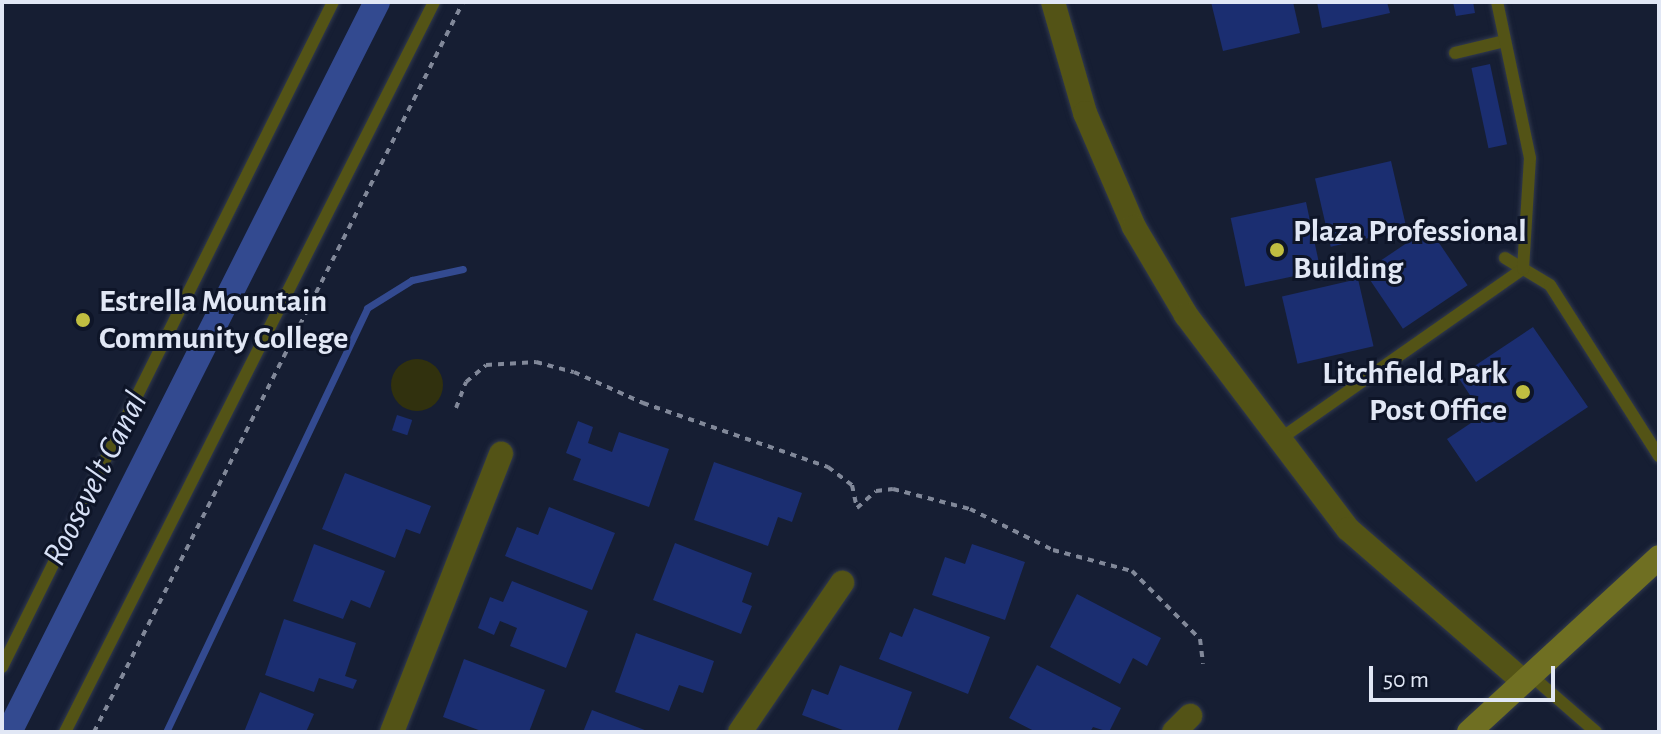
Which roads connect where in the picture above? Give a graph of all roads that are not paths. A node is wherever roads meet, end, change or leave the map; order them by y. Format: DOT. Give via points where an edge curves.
graph roads {
  1 [pos="333,2"];
  2 [pos="434,2"];
  3 [pos="1053,2"];
  4 [pos="1497,2"];
  5 [pos="1505,41"];
  6 [pos="1455,53"];
  7 [pos="1505,258"];
  8 [pos="1523,269"];
  9 [pos="1280,439"];
  10 [pos="501,454"];
  11 [pos="1659,456"];
  12 [pos="1659,557"];
  13 [pos="842,583"];
  14 [pos="2,667"];
  15 [pos="1525,677"];
  16 [pos="65,732"];
  17 [pos="392,732"];
  18 [pos="740,732"];
  19 [pos="1469,732"];
  20 [pos="1596,732"];
  1 -- 14 [label="lane"];
  2 -- 16 [label="lane"];
  3 -- 9 [label="street" via="1085,113 1134,227 1186,315"];
  4 -- 5 [label="lane"];
  5 -- 6 [label="lane"];
  5 -- 8 [label="lane" via="1530,158"];
  7 -- 8 [label="lane"];
  8 -- 9 [label="lane"];
  8 -- 11 [label="lane" via="1550,285"];
  9 -- 15 [label="street" via="1348,529"];
  10 -- 17 [label="street"];
  12 -- 15 [label="street"];
  13 -- 18 [label="street"];
  15 -- 19 [label="street"];
  15 -- 20 [label="lane"];
}
